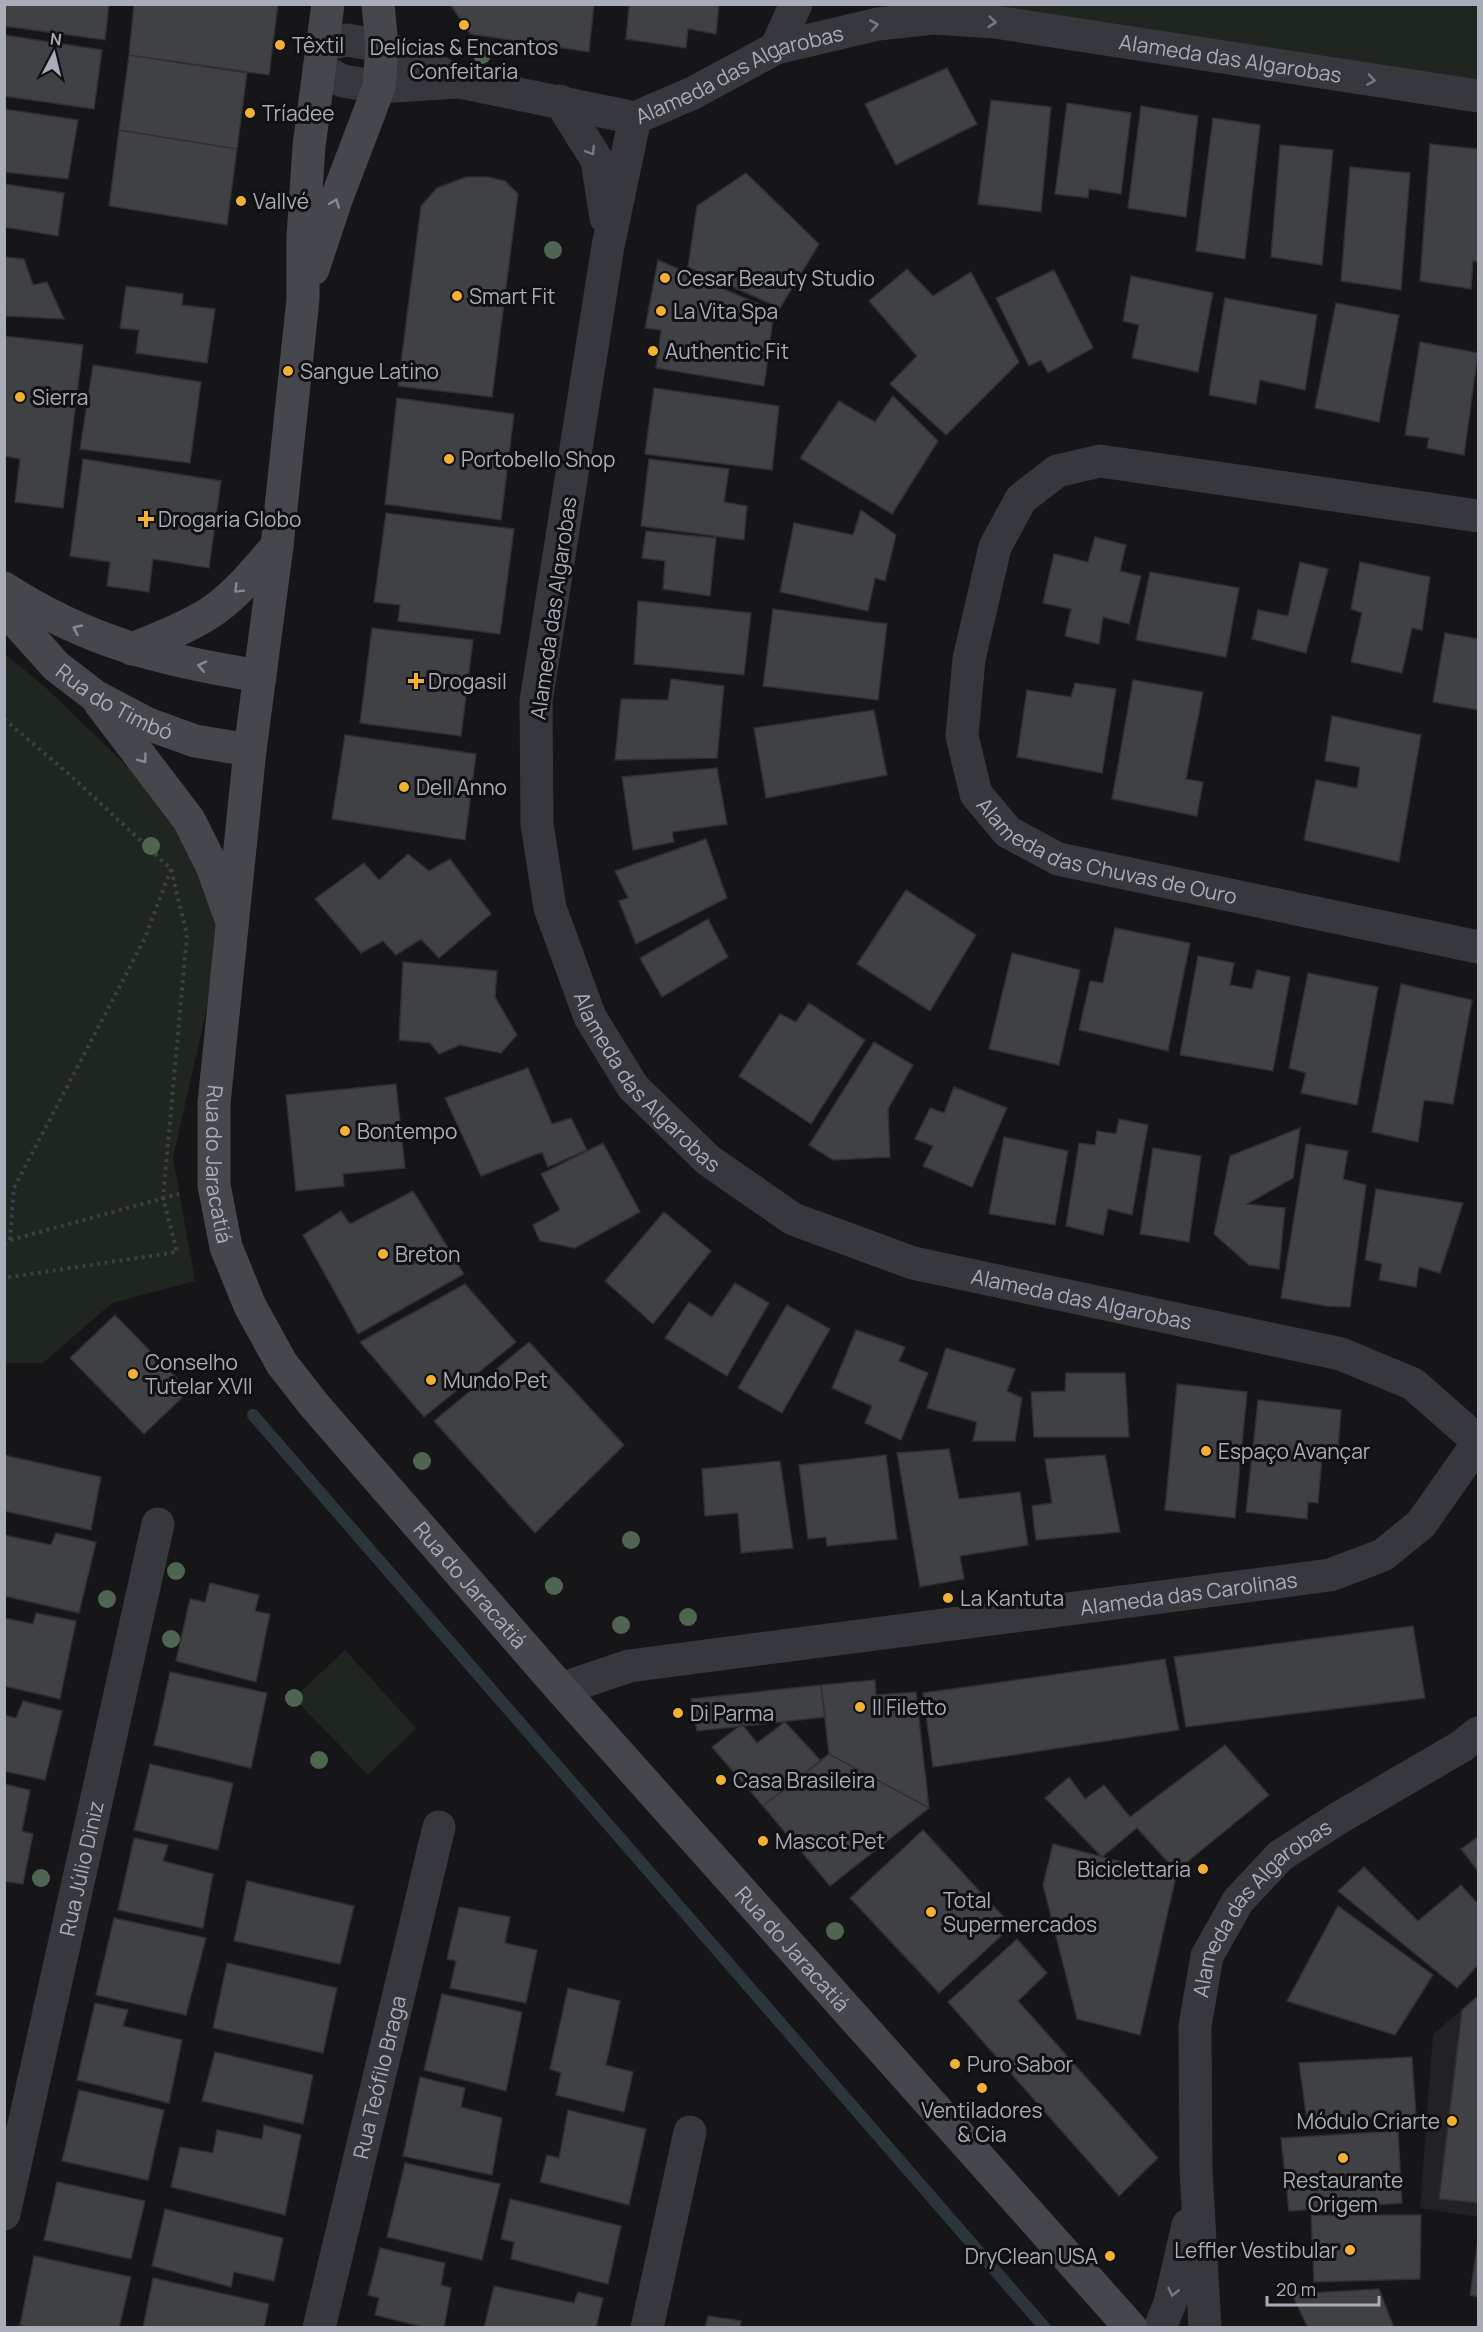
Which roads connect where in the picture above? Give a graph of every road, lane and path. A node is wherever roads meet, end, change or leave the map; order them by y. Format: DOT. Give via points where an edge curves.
graph roads {
  1 [pos="328,4"];
  2 [pos="378,4"];
  3 [pos="796,4"];
  4 [pos="929,11"];
  5 [pos="382,46"];
  6 [pos="776,48"];
  7 [pos="320,57"];
  8 [pos="460,82"];
  9 [pos="379,87"];
  10 [pos="1479,96"];
  11 [pos="560,101"];
  12 [pos="635,118"];
  13 [pos="608,246"];
  14 [pos="303,299"];
  15 [pos="1479,516"];
  16 [pos="277,546"];
  17 [pos="4,588"];
  18 [pos="4,608"];
  19 [pos="132,649"];
  20 [pos="260,676"];
  21 [pos="95,696"];
  22 [pos="4,719"];
  23 [pos="250,750"];
  24 [pos="189,820"];
  25 [pos="171,868"];
  26 [pos="234,927"];
  27 [pos="1479,947"];
  28 [pos="214,1185"];
  29 [pos="163,1198"];
  30 [pos="10,1240"];
  31 [pos="4,1244"];
  32 [pos="4,1278"];
  33 [pos="1479,1442"];
  34 [pos="158,1524"];
  35 [pos="629,1666"];
  36 [pos="561,1689"];
  37 [pos="584,1714"];
  38 [pos="1479,1733"];
  39 [pos="439,1827"];
  40 [pos="690,2132"];
  41 [pos="1196,2172"];
  42 [pos="4,2214"];
  43 [pos="319,2328"];
  44 [pos="646,2328"];
  45 [pos="1131,2328"];
  46 [pos="1160,2328"];
  47 [pos="1205,2328"];
  1 -- 7 [label="main road"];
  2 -- 5 [label="main road"];
  3 -- 6 [label="street"];
  6 -- 4 [label="street, Alameda das Algarobas, one-way"];
  4 -- 10 [label="street, Alameda das Algarobas, one-way"];
  5 -- 7 [label="street" via="347,40"];
  5 -- 8 [label="street"];
  5 -- 9 [label="main road"];
  6 -- 12 [label="street, Alameda das Algarobas" via="693,93"];
  7 -- 9 [label="street" via="343,81"];
  7 -- 14 [label="main road" via="309,146"];
  8 -- 9 [label="street"];
  8 -- 11 [label="street"];
  14 -- 9 [label="main road, one-way"];
  11 -- 12 [label="street"];
  11 -- 13 [label="street, one-way" via="597,160"];
  12 -- 13 [label="street, Alameda das Algarobas"];
  13 -- 33 [label="street, Alameda das Algarobas" via="536,701 537,824 550,908 590,1017 633,1087 708,1160 793,1219 913,1263 1341,1354 1413,1384"];
  14 -- 16 [label="main road, Rua do Jaracatiá"];
  15 -- 27 [label="street, Alameda das Chuvas de Ouro" via="1100,461 1057,471 1021,499 995,547 969,658 962,736 976,795 1008,832 1058,859"];
  16 -- 19 [label="main road, one-way" via="236,592 208,614"];
  16 -- 20 [label="main road, Rua do Jaracatiá"];
  19 -- 17 [label="main road, Rua do Timbó, one-way" via="79,630"];
  18 -- 21 [label="main road, Rua do Timbó" via="56,666"];
  20 -- 19 [label="main road, Rua do Timbó, one-way"];
  20 -- 23 [label="main road, Rua do Jaracatiá"];
  21 -- 23 [label="main road, Rua do Timbó" via="148,724 195,741"];
  21 -- 24 [label="main road, one-way"];
  22 -- 25 [label="path"];
  23 -- 26 [label="main road, Rua do Jaracatiá"];
  24 -- 25 [label="path"];
  24 -- 26 [label="main road" via="212,866"];
  25 -- 29 [label="path" via="187,934"];
  25 -- 30 [label="path" via="145,938 14,1188"];
  26 -- 28 [label="main road, Rua do Jaracatiá" via="214,1103"];
  28 -- 29 [label="path"];
  28 -- 36 [label="main road, Rua do Jaracatiá" via="226,1247 250,1306 282,1364"];
  29 -- 30 [label="path"];
  29 -- 32 [label="path" via="177,1252"];
  30 -- 31 [label="path"];
  33 -- 35 [label="street, Alameda das Carolinas" via="1421,1524 1383,1555 1330,1575"];
  34 -- 42 [label="street, Rua Júlio Diniz"];
  35 -- 36 [label="street, Alameda das Carolinas"];
  35 -- 37 [label="street" via="607,1695"];
  36 -- 37 [label="main road, Rua do Jaracatiá"];
  37 -- 45 [label="main road, Rua do Jaracatiá"];
  38 -- 41 [label="street, Alameda das Algarobas" via="1280,1856 1238,1901 1206,1956 1196,2026"];
  39 -- 43 [label="street, Rua Teófilo Braga"];
  40 -- 44 [label="street"];
  41 -- 46 [label="street, Alameda das Algarobas, one-way" via="1187,2231"];
  41 -- 47 [label="street, Alameda das Algarobas"];
}
